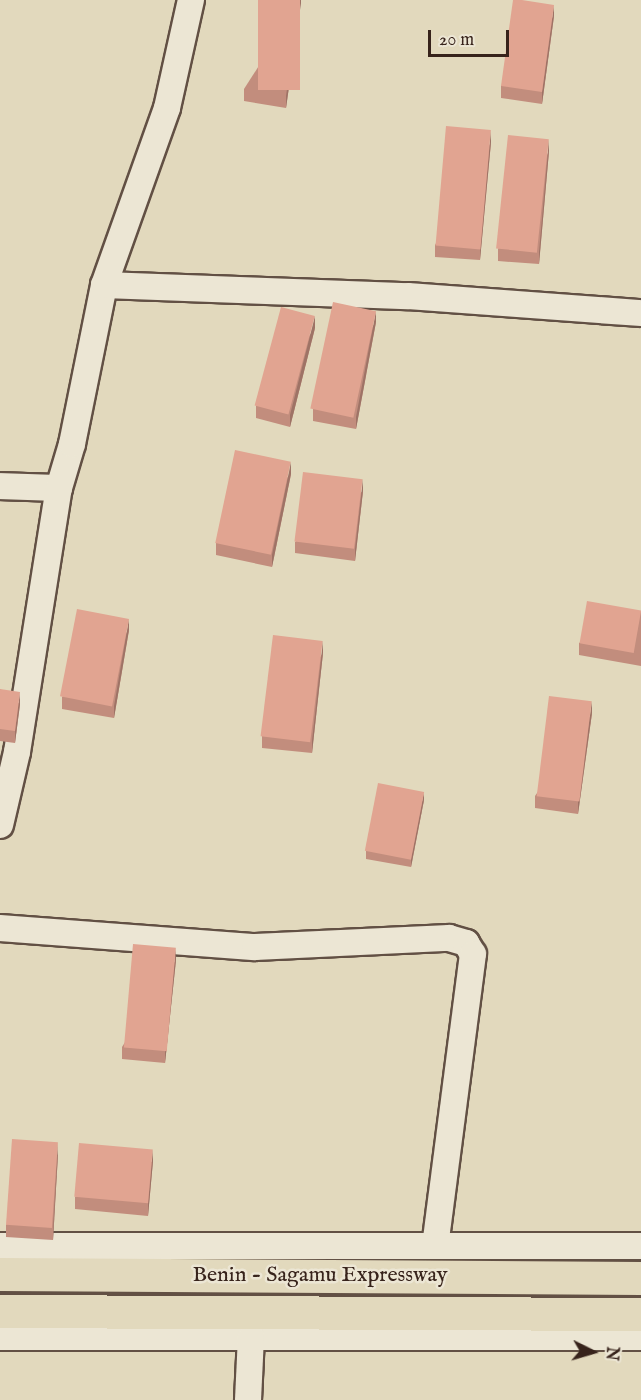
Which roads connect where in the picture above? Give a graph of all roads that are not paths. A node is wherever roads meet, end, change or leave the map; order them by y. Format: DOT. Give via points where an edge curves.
graph roads {
  1 [pos="191,0"];
  2 [pos="104,285"];
  3 [pos="641,313"];
  4 [pos="0,486"];
  5 [pos="58,488"];
  6 [pos="0,825"];
  7 [pos="0,928"];
  8 [pos="435,1245"];
  9 [pos="0,1246"];
  10 [pos="641,1246"];
  11 [pos="0,1274"];
  12 [pos="641,1278"];
  13 [pos="0,1311"];
  14 [pos="641,1314"];
  15 [pos="0,1337"];
  16 [pos="251,1337"];
  17 [pos="641,1337"];
  18 [pos="249,1400"];
  1 -- 2 [label="street" via="166,108"];
  2 -- 3 [label="street" via="408,296"];
  2 -- 5 [label="street" via="72,444"];
  4 -- 5 [label="street"];
  5 -- 6 [label="street" via="17,752"];
  7 -- 8 [label="street" via="255,947 449,938 466,943 473,954"];
  8 -- 9 [label="street"];
  8 -- 10 [label="street"];
  11 -- 12 [label="highway, Benin - Sagamu Expressway"];
  13 -- 14 [label="highway"];
  15 -- 16 [label="street"];
  16 -- 17 [label="street"];
  16 -- 18 [label="street"];
}
